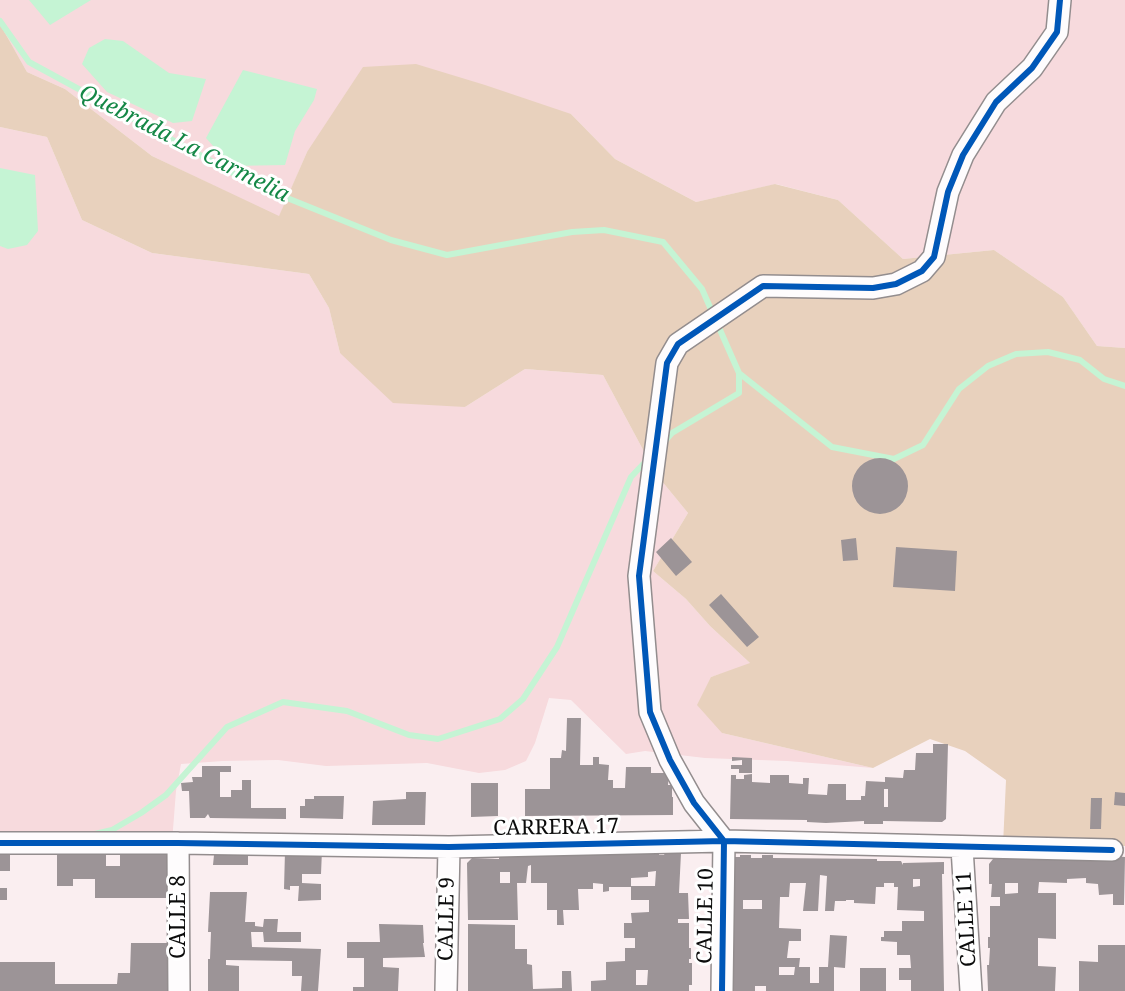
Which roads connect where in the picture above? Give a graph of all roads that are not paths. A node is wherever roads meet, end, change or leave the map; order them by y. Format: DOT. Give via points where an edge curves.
graph roads {
  1 [pos="1060,0"];
  2 [pos="724,841"];
  3 [pos="0,843"];
  4 [pos="178,843"];
  5 [pos="449,847"];
  6 [pos="962,848"];
  7 [pos="1112,850"];
  8 [pos="179,991"];
  9 [pos="446,991"];
  10 [pos="722,991"];
  11 [pos="971,991"];
  1 -- 2 [label="street" via="1057,32 1032,68 996,102 963,155 948,192 934,257 922,271 896,284 873,288 763,286 678,345 667,363 639,576 650,712 694,803"];
  2 -- 5 [label="street, CARRERA 17"];
  2 -- 6 [label="street, CARRERA 17"];
  2 -- 10 [label="street, CALLE 10"];
  3 -- 4 [label="street, CARRERA 17"];
  4 -- 5 [label="street, CARRERA 17"];
  4 -- 8 [label="street, CALLE 8"];
  5 -- 9 [label="street, CALLE 9"];
  6 -- 7 [label="street, CARRERA 17"];
  6 -- 11 [label="street, CALLE 11"];
}
